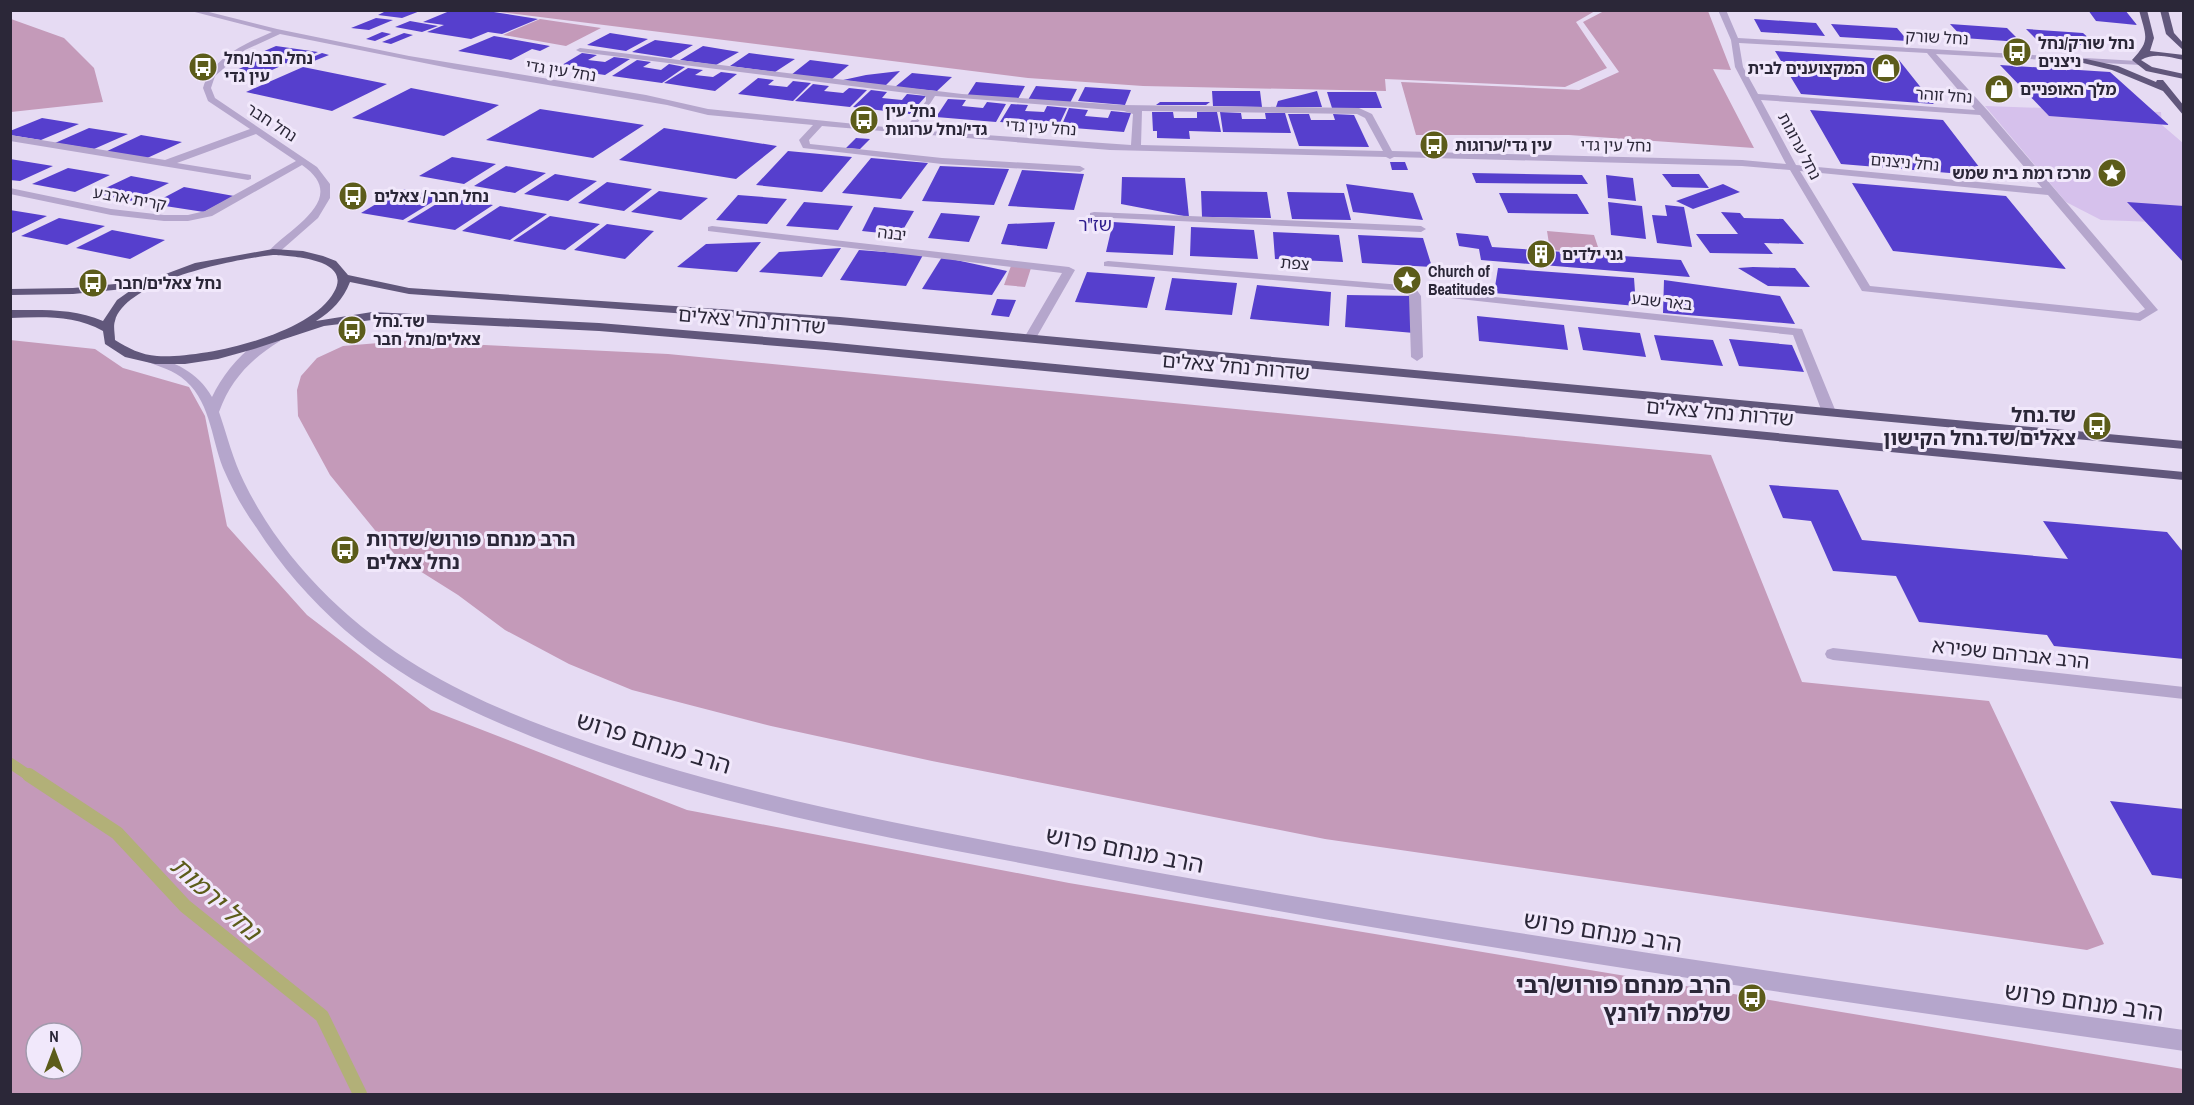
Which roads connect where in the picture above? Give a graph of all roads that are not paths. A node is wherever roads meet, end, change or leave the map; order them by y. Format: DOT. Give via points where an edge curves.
graph roads {
  1 [pos="190,10"];
  2 [pos="1722,10"];
  3 [pos="2143,10"];
  4 [pos="2164,10"];
  5 [pos="277,33"];
  6 [pos="1734,40"];
  7 [pos="2184,49"];
  8 [pos="580,50"];
  9 [pos="1930,52"];
  10 [pos="2145,54"];
  11 [pos="2184,58"];
  12 [pos="2085,61"];
  13 [pos="2138,63"];
  14 [pos="2152,70"];
  15 [pos="2184,77"];
  16 [pos="2164,89"];
  17 [pos="926,93"];
  18 [pos="1758,98"];
  19 [pos="1122,108"];
  20 [pos="1985,113"];
  21 [pos="2184,113"];
  22 [pos="820,123"];
  23 [pos="257,130"];
  24 [pos="908,132"];
  25 [pos="10,138"];
  26 [pos="1136,148"];
  27 [pos="1390,156"];
  28 [pos="303,161"];
  29 [pos="165,164"];
  30 [pos="1793,168"];
  31 [pos="1080,169"];
  32 [pos="248,177"];
  33 [pos="10,191"];
  34 [pos="2049,192"];
  35 [pos="1094,215"];
  36 [pos="1421,229"];
  37 [pos="712,230"];
  38 [pos="273,252"];
  39 [pos="1108,264"];
  40 [pos="344,278"];
  41 [pos="157,281"];
  42 [pos="10,292"];
  43 [pos="1437,294"];
  44 [pos="10,314"];
  45 [pos="107,328"];
  46 [pos="281,336"];
  47 [pos="1030,338"];
  48 [pos="1417,357"];
  49 [pos="144,358"];
  50 [pos="212,412"];
  51 [pos="1829,412"];
  52 [pos="2184,445"];
  53 [pos="2184,476"];
  54 [pos="1833,654"];
  55 [pos="2184,693"];
  56 [pos="2184,1041"];
  1 -- 5 [label="street, נחל עין גדי"];
  2 -- 6 [label="street, נחל ערוגות"];
  3 -- 10 [label="main road" via="2150,38"];
  4 -- 7 [label="main road" via="2170,34"];
  5 -- 22 [label="street, נחל עין גדי" via="708,112"];
  5 -- 23 [label="street, נחל חבר" via="242,48 211,75 207,88 211,99"];
  6 -- 9 [label="street, נחל שורק"];
  6 -- 18 [label="street, נחל ערוגות" via="1739,67"];
  8 -- 17 [label="street"];
  9 -- 12 [label="street, נחל שורק"];
  9 -- 20 [label="street"];
  10 -- 11 [label="main road"];
  10 -- 13 [label="main road" via="2137,58"];
  12 -- 13 [label="street, נחל שורק"];
  12 -- 16 [label="main road" via="2115,68"];
  13 -- 14 [label="main road"];
  14 -- 15 [label="main road"];
  14 -- 16 [label="main road"];
  16 -- 21 [label="main road"];
  17 -- 19 [label="street"];
  17 -- 24 [label="street" via="930,100"];
  18 -- 20 [label="street, נחל זוהר"];
  18 -- 30 [label="street, נחל ערוגות"];
  19 -- 26 [label="street" via="1138,112"];
  19 -- 27 [label="street" via="1359,111 1369,116"];
  20 -- 34 [label="street"];
  22 -- 24 [label="street, נחל עין גדי"];
  22 -- 31 [label="street" via="804,140 806,146 942,161"];
  23 -- 28 [label="street, נחל חבר"];
  23 -- 29 [label="street"];
  24 -- 26 [label="street, נחל עין גדי"];
  25 -- 29 [label="street"];
  26 -- 27 [label="street, נחל עין גדי"];
  27 -- 30 [label="street, נחל עין גדי" via="1679,161"];
  28 -- 33 [label="street, קרית ארבע" via="192,219 165,220"];
  28 -- 38 [label="street, נחל חבר" via="325,185 324,198 310,221"];
  29 -- 32 [label="street"];
  30 -- 34 [label="street, נחל ניצנים"];
  30 -- 34 [label="street, נחל ערוגות" via="1866,289 2140,317 2152,310"];
  35 -- 36 [label="street"];
  37 -- 47 [label="street, יבנה" via="1069,270"];
  38 -- 40 [label="main road" via="322,258 337,266"];
  38 -- 41 [label="main road" via="216,260"];
  39 -- 48 [label="street, צפת" via="1410,288 1415,296"];
  40 -- 46 [label="main road" via="340,294 333,302"];
  40 -- 47 [label="main road, שדרות נחל צאלים" via="409,291 604,302"];
  41 -- 42 [label="main road" via="108,289"];
  41 -- 45 [label="main road" via="122,304"];
  43 -- 51 [label="street, באר שבע" via="1798,332"];
  44 -- 45 [label="main road" via="69,315 99,322"];
  45 -- 49 [label="main road" via="114,347"];
  46 -- 49 [label="main road" via="208,356"];
  46 -- 50 [label="street" via="255,351 232,372"];
  46 -- 53 [label="main road, שדרות נחל צאלים" via="323,323 372,316 599,327"];
  47 -- 51 [label="main road, שדרות נחל צאלים"];
  49 -- 50 [label="street, הרב מנחם פרוש" via="186,374 204,393"];
  50 -- 56 [label="street, הרב מנחם פרוש" via="232,472 249,507 302,580 344,621 401,664 478,706 579,748 705,786 799,808 1203,890 1564,952"];
  51 -- 52 [label="main road, שדרות נחל צאלים"];
  54 -- 55 [label="street, הרב אברהם שפירא"];
}
